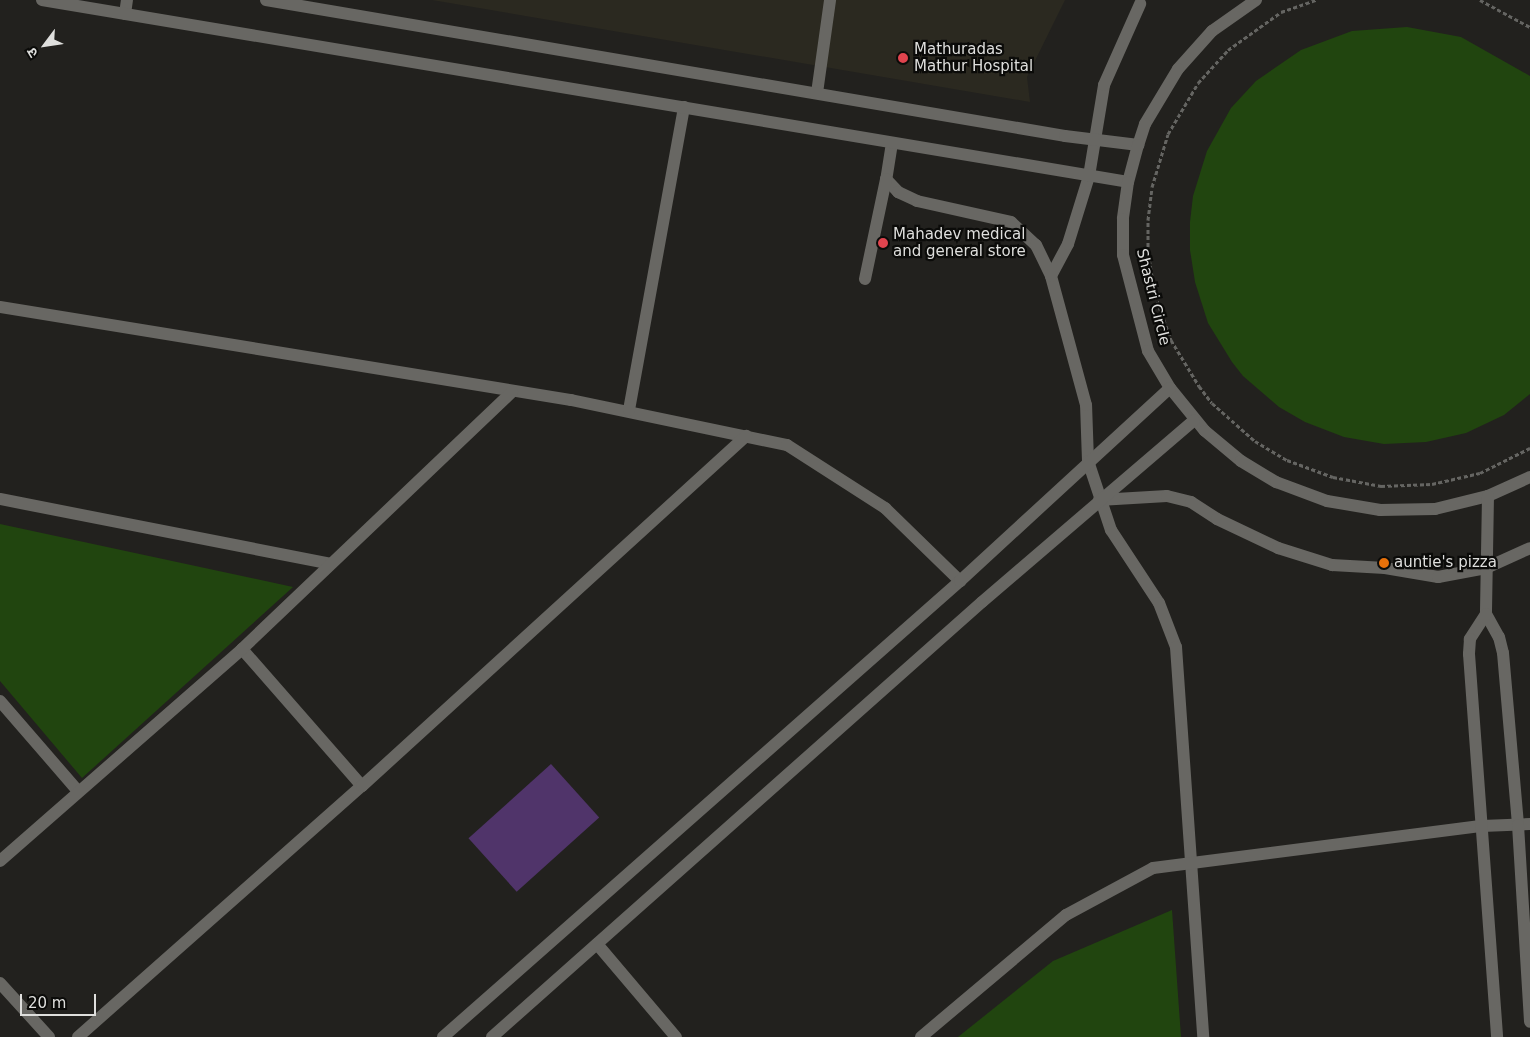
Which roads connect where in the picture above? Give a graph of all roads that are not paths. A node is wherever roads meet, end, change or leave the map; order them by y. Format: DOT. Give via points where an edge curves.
graph roads {
  1 [pos="42,0"];
  2 [pos="127,0"];
  3 [pos="266,0"];
  4 [pos="830,0"];
  5 [pos="1256,0"];
  6 [pos="1140,4"];
  7 [pos="125,14"];
  8 [pos="817,93"];
  9 [pos="684,107"];
  10 [pos="1094,140"];
  11 [pos="892,143"];
  12 [pos="1138,145"];
  13 [pos="1089,176"];
  14 [pos="886,179"];
  15 [pos="1128,182"];
  16 [pos="1051,276"];
  17 [pos="864,279"];
  18 [pos="0,308"];
  19 [pos="1170,388"];
  20 [pos="512,392"];
  21 [pos="629,410"];
  22 [pos="1194,420"];
  23 [pos="746,436"];
  24 [pos="1088,462"];
  25 [pos="1530,477"];
  26 [pos="1488,496"];
  27 [pos="0,499"];
  28 [pos="1100,500"];
  29 [pos="1530,548"];
  30 [pos="330,564"];
  31 [pos="1486,568"];
  32 [pos="960,581"];
  33 [pos="1486,614"];
  34 [pos="242,649"];
  35 [pos="0,701"];
  36 [pos="362,786"];
  37 [pos="78,791"];
  38 [pos="1524,824"];
  39 [pos="1482,826"];
  40 [pos="0,861"];
  41 [pos="1191,864"];
  42 [pos="597,944"];
  43 [pos="0,983"];
  44 [pos="1529,1006"];
  45 [pos="1530,1022"];
  46 [pos="49,1037"];
  47 [pos="78,1037"];
  48 [pos="443,1037"];
  49 [pos="492,1037"];
  50 [pos="676,1037"];
  51 [pos="921,1037"];
  52 [pos="1203,1037"];
  53 [pos="1497,1037"];
  1 -- 7 [label="street"];
  2 -- 7 [label="street"];
  3 -- 8 [label="street"];
  4 -- 8 [label="street"];
  5 -- 12 [label="street, Shastri Circle" via="1212,31 1178,69 1145,124"];
  6 -- 10 [label="street" via="1104,86"];
  7 -- 9 [label="street"];
  8 -- 10 [label="street"];
  9 -- 11 [label="street"];
  9 -- 21 [label="street"];
  10 -- 12 [label="street"];
  10 -- 13 [label="street"];
  11 -- 13 [label="street"];
  11 -- 14 [label="street"];
  12 -- 15 [label="street, Shastri Circle"];
  13 -- 15 [label="street"];
  13 -- 16 [label="street" via="1068,244"];
  14 -- 16 [label="street" via="898,192 917,201 1011,222 1036,245"];
  14 -- 17 [label="street"];
  15 -- 19 [label="street, Shastri Circle" via="1123,255 1148,351"];
  16 -- 24 [label="street" via="1086,405"];
  18 -- 20 [label="street"];
  19 -- 22 [label="street, Shastri Circle"];
  19 -- 24 [label="street"];
  20 -- 21 [label="street"];
  20 -- 30 [label="street"];
  21 -- 23 [label="street"];
  22 -- 26 [label="street, Shastri Circle" via="1241,461 1276,482 1327,501 1380,510 1426,509"];
  22 -- 28 [label="street"];
  23 -- 32 [label="street" via="787,445 885,508"];
  23 -- 36 [label="street"];
  24 -- 28 [label="street"];
  24 -- 32 [label="street"];
  25 -- 26 [label="street, Shastri Circle"];
  26 -- 31 [label="street"];
  27 -- 30 [label="street"];
  28 -- 31 [label="street" via="1167,496 1191,502 1217,519 1278,548 1332,565 1385,568 1438,577"];
  28 -- 41 [label="street" via="1111,530 1159,603 1176,647"];
  28 -- 42 [label="street"];
  29 -- 31 [label="street"];
  30 -- 34 [label="street"];
  31 -- 33 [label="street"];
  32 -- 48 [label="street"];
  33 -- 38 [label="street" via="1503,652"];
  33 -- 39 [label="street" via="1470,639 1469,654"];
  34 -- 36 [label="street"];
  34 -- 37 [label="street"];
  35 -- 37 [label="street"];
  36 -- 47 [label="street"];
  37 -- 40 [label="street"];
  38 -- 39 [label="street"];
  38 -- 44 [label="street"];
  39 -- 41 [label="street"];
  39 -- 53 [label="street"];
  41 -- 51 [label="street" via="1153,868 1066,914"];
  41 -- 52 [label="street"];
  42 -- 49 [label="street"];
  42 -- 50 [label="street"];
  43 -- 46 [label="street"];
  44 -- 45 [label="street"];
}
